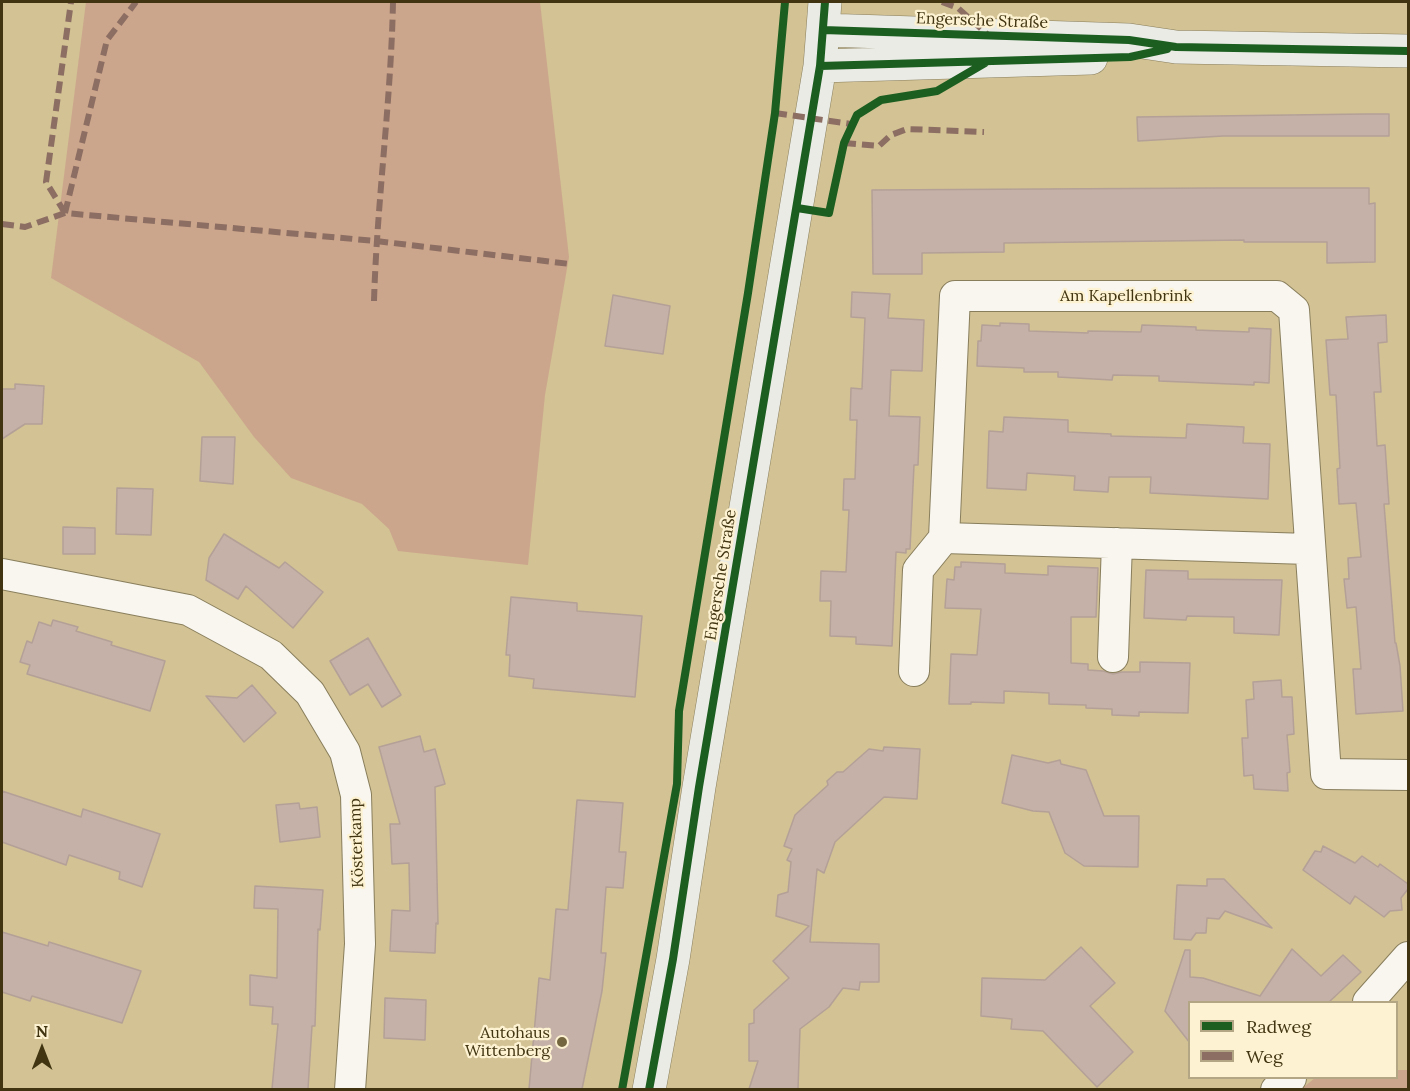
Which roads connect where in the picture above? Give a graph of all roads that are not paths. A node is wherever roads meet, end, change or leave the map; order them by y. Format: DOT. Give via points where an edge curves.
graph roads {
  1 [pos="824,16"];
  2 [pos="1176,47"];
  3 [pos="1408,51"];
  4 [pos="820,66"];
  5 [pos="944,538"];
  6 [pos="1117,543"];
  7 [pos="1309,549"];
  8 [pos="2,574"];
  9 [pos="1113,657"];
  10 [pos="914,671"];
  11 [pos="1408,775"];
  12 [pos="1408,957"];
  13 [pos="1369,1001"];
  14 [pos="1288,1079"];
  15 [pos="350,1089"];
  16 [pos="649,1089"];
  17 [pos="1276,1089"];
  1 -- 2 [label="main road, Engersche Straße"];
  1 -- 4 [label="main road, Engersche Straße"];
  2 -- 3 [label="main road, Engersche Straße"];
  2 -- 4 [label="main road, Engersche Straße" via="1130,57"];
  4 -- 16 [label="main road, Engersche Straße"];
  5 -- 6 [label="street"];
  5 -- 7 [label="street, Am Kapellenbrink" via="955,296 1277,296 1294,309"];
  5 -- 10 [label="street" via="918,570"];
  6 -- 7 [label="street"];
  6 -- 9 [label="street"];
  7 -- 11 [label="street, Am Kapellenbrink" via="1326,774"];
  8 -- 15 [label="street, Kösterkamp" via="188,610 271,656 310,693 345,752 356,795 360,944"];
  12 -- 13 [label="street"];
  14 -- 17 [label="street"];
}
